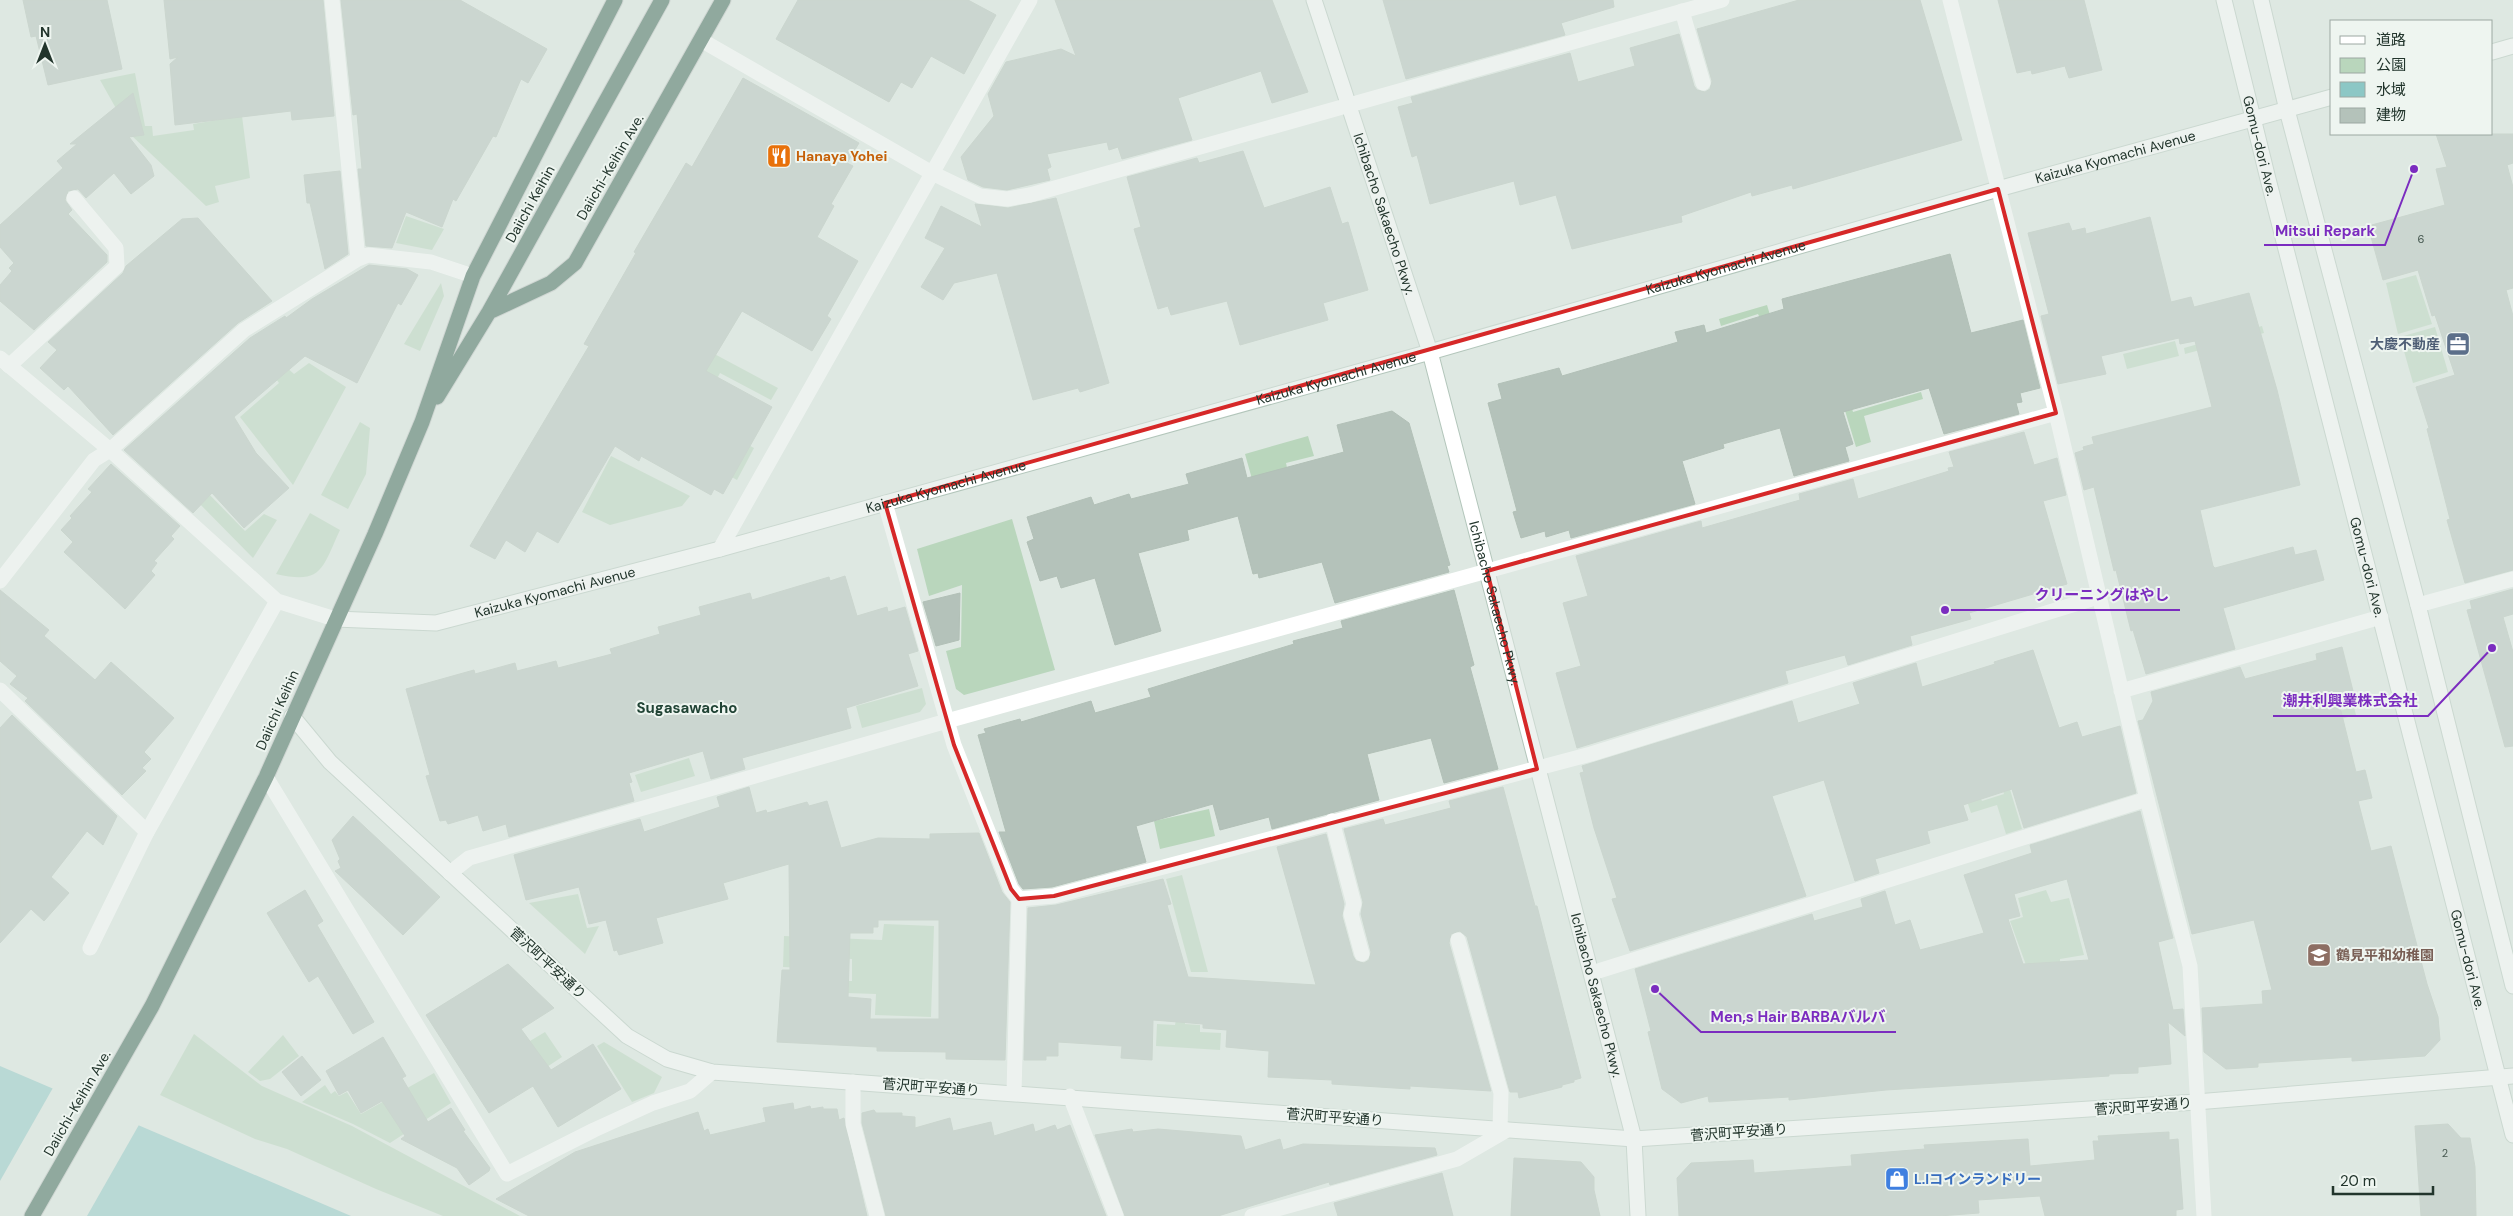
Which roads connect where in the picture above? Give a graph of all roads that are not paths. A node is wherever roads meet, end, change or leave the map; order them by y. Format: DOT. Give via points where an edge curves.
graph roads {
  1 [pos="332,0"];
  2 [pos="615,0"];
  3 [pos="662,0"];
  4 [pos="723,0"];
  5 [pos="1030,0"];
  6 [pos="1314,0"];
  7 [pos="1722,0"];
  8 [pos="1950,0"];
  9 [pos="2224,0"];
  10 [pos="2261,0"];
  11 [pos="1682,11"];
  12 [pos="701,40"];
  13 [pos="2513,46"];
  14 [pos="2493,52"];
  15 [pos="1703,83"];
  16 [pos="2330,98"];
  17 [pos="1349,105"];
  18 [pos="2287,110"];
  19 [pos="2252,120"];
  20 [pos="932,173"];
  21 [pos="1998,189"];
  22 [pos="74,198"];
  23 [pos="358,259"];
  24 [pos="473,276"];
  25 [pos="489,312"];
  26 [pos="1430,352"];
  27 [pos="5,362"];
  28 [pos="2056,413"];
  29 [pos="422,422"];
  30 [pos="110,450"];
  31 [pos="885,503"];
  32 [pos="720,549"];
  33 [pos="1487,571"];
  34 [pos="2513,579"];
  35 [pos="0,582"];
  36 [pos="2098,597"];
  37 [pos="277,601"];
  38 [pos="2418,605"];
  39 [pos="2380,617"];
  40 [pos="335,619"];
  41 [pos="0,690"];
  42 [pos="2121,692"];
  43 [pos="292,716"];
  44 [pos="947,721"];
  45 [pos="1537,769"];
  46 [pos="266,777"];
  47 [pos="2147,799"];
  48 [pos="1332,821"];
  49 [pos="147,832"];
  50 [pos="450,873"];
  51 [pos="1018,900"];
  52 [pos="1458,940"];
  53 [pos="90,948"];
  54 [pos="1362,954"];
  55 [pos="1592,973"];
  56 [pos="2513,986"];
  57 [pos="152,1006"];
  58 [pos="712,1072"];
  59 [pos="2506,1077"];
  60 [pos="853,1082"];
  61 [pos="1014,1093"];
  62 [pos="1070,1096"];
  63 [pos="2196,1102"];
  64 [pos="1503,1129"];
  65 [pos="2513,1135"];
  66 [pos="1634,1139"];
  67 [pos="32,1216"];
  68 [pos="877,1216"];
  69 [pos="1116,1216"];
  70 [pos="1252,1216"];
  71 [pos="1638,1216"];
  72 [pos="2204,1216"];
  1 -- 23 [label="street"];
  2 -- 24 [label="highway, Daiichi Keihin"];
  3 -- 25 [label="highway, Daiichi Keihin"];
  4 -- 12 [label="highway, Daiichi-Keihin Ave."];
  5 -- 20 [label="street"];
  6 -- 17 [label="street, Ichibacho Sakaecho Pkwy."];
  7 -- 11 [label="street"];
  8 -- 21 [label="street"];
  9 -- 19 [label="street, Gomu-dori Ave."];
  10 -- 18 [label="street"];
  11 -- 15 [label="street"];
  11 -- 17 [label="street"];
  12 -- 20 [label="street"];
  12 -- 25 [label="highway, Daiichi-Keihin Ave." via="574,263 551,283"];
  13 -- 14 [label="street"];
  16 -- 18 [label="street, Kaizuka Kyomachi Avenue"];
  17 -- 20 [label="street" via="1007,199 980,196"];
  17 -- 26 [label="street, Ichibacho Sakaecho Pkwy."];
  18 -- 19 [label="street, Kaizuka Kyomachi Avenue"];
  18 -- 38 [label="street"];
  19 -- 21 [label="street, Kaizuka Kyomachi Avenue"];
  19 -- 39 [label="street, Gomu-dori Ave."];
  20 -- 32 [label="street"];
  21 -- 26 [label="street, Kaizuka Kyomachi Avenue"];
  21 -- 28 [label="street"];
  22 -- 27 [label="street" via="116,248 117,266"];
  23 -- 24 [label="street" via="368,255 431,262"];
  23 -- 30 [label="street" via="244,330"];
  24 -- 29 [label="highway, Daiichi Keihin"];
  25 -- 29 [label="highway, Daiichi Keihin"];
  26 -- 31 [label="street, Kaizuka Kyomachi Avenue"];
  26 -- 33 [label="street, Ichibacho Sakaecho Pkwy."];
  27 -- 30 [label="street"];
  28 -- 33 [label="street"];
  28 -- 36 [label="street"];
  29 -- 40 [label="highway, Daiichi Keihin"];
  30 -- 35 [label="street" via="94,460"];
  30 -- 37 [label="street"];
  31 -- 32 [label="street, Kaizuka Kyomachi Avenue"];
  31 -- 44 [label="street"];
  32 -- 40 [label="street, Kaizuka Kyomachi Avenue" via="436,624"];
  33 -- 44 [label="street"];
  33 -- 45 [label="street, Ichibacho Sakaecho Pkwy."];
  34 -- 38 [label="street"];
  36 -- 42 [label="street"];
  36 -- 45 [label="street"];
  37 -- 40 [label="street, Kaizuka Kyomachi Avenue"];
  37 -- 49 [label="street"];
  38 -- 56 [label="street"];
  39 -- 42 [label="street"];
  39 -- 59 [label="street, Gomu-dori Ave."];
  40 -- 43 [label="highway, Daiichi Keihin"];
  41 -- 49 [label="street"];
  42 -- 47 [label="street"];
  43 -- 46 [label="highway, Daiichi Keihin"];
  43 -- 50 [label="street, 菅沢町平安通り" via="330,762"];
  44 -- 50 [label="street" via="469,858"];
  44 -- 51 [label="street"];
  45 -- 48 [label="street"];
  45 -- 55 [label="street, Ichibacho Sakaecho Pkwy."];
  46 -- 57 [label="highway, Daiichi Keihin"];
  46 -- 58 [label="street" via="507,1174 594,1130 690,1091"];
  47 -- 55 [label="street"];
  47 -- 63 [label="street" via="2190,966"];
  48 -- 51 [label="street" via="1054,896"];
  48 -- 54 [label="street" via="1354,904 1351,914"];
  49 -- 53 [label="street"];
  50 -- 58 [label="street, 菅沢町平安通り" via="626,1036 667,1060"];
  51 -- 61 [label="street"];
  52 -- 64 [label="street" via="1501,1094"];
  55 -- 66 [label="street, Ichibacho Sakaecho Pkwy."];
  57 -- 67 [label="highway, Daiichi-Keihin Ave."];
  58 -- 60 [label="street, 菅沢町平安通り"];
  59 -- 63 [label="street, 菅沢町平安通り"];
  59 -- 65 [label="street, Gomu-dori Ave."];
  60 -- 61 [label="street, 菅沢町平安通り"];
  60 -- 68 [label="street" via="853,1124"];
  61 -- 62 [label="street, 菅沢町平安通り"];
  62 -- 64 [label="street, 菅沢町平安通り"];
  62 -- 69 [label="street"];
  63 -- 66 [label="street, 菅沢町平安通り"];
  63 -- 72 [label="street"];
  64 -- 66 [label="street, 菅沢町平安通り"];
  64 -- 70 [label="street" via="1458,1159"];
  66 -- 71 [label="street, Ichibacho Sakaecho Pkwy."];
}
